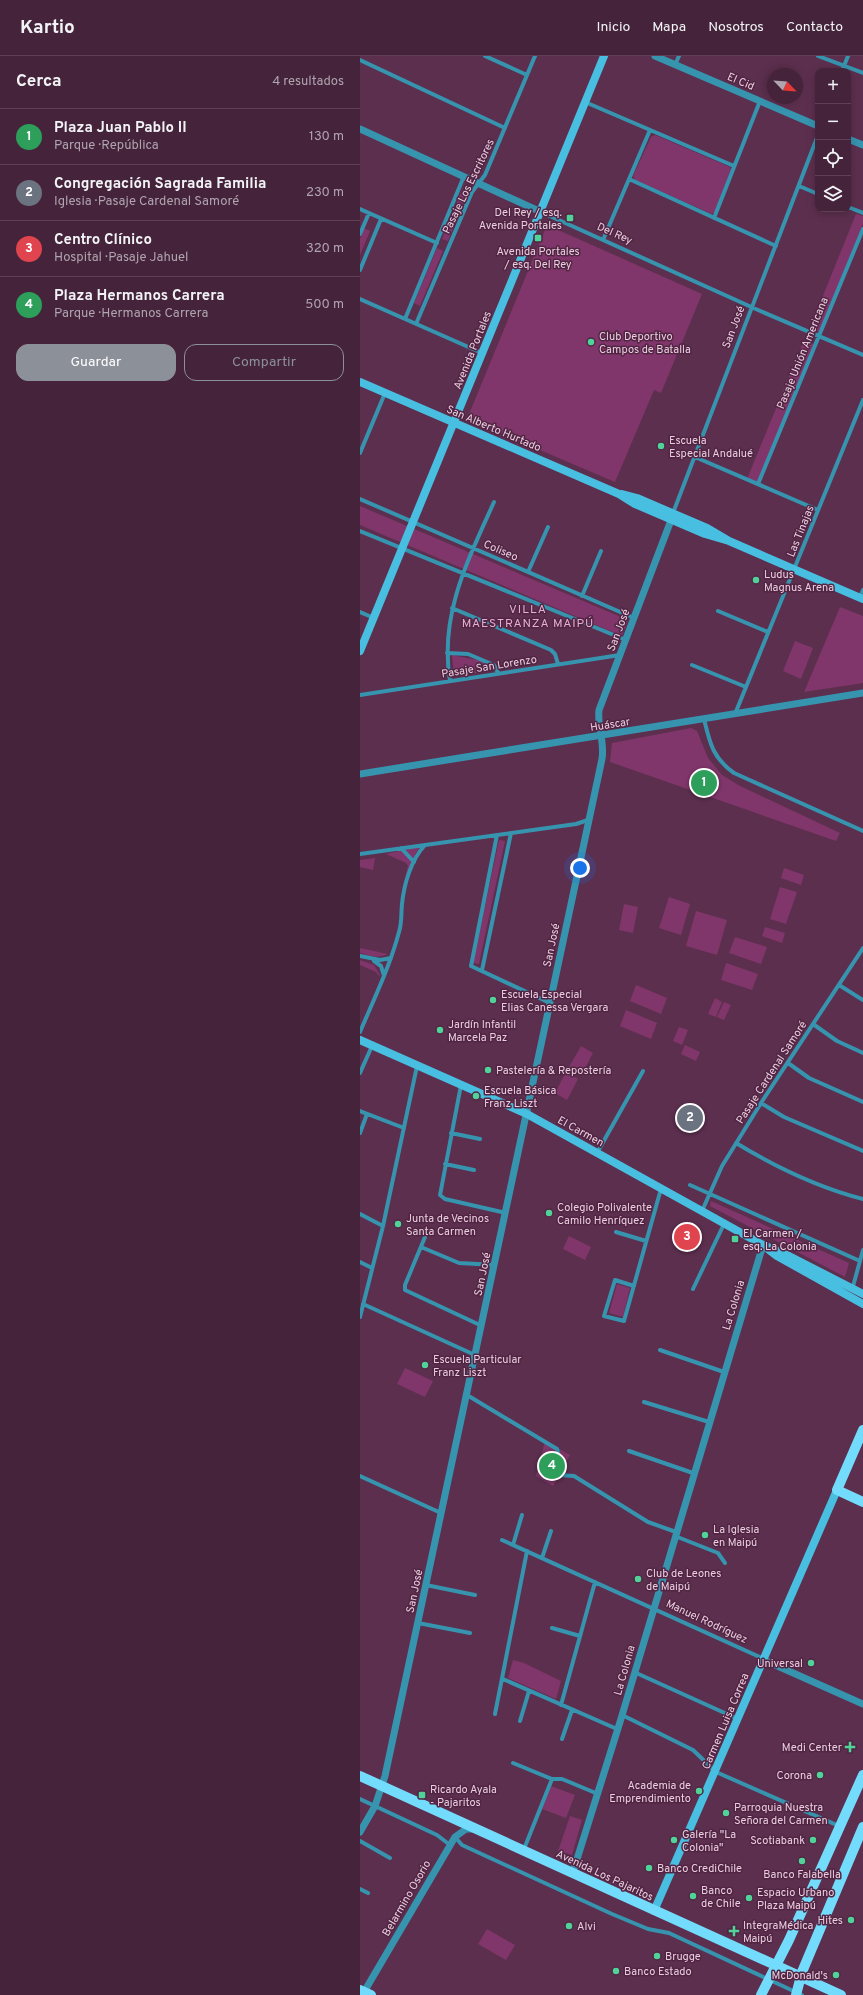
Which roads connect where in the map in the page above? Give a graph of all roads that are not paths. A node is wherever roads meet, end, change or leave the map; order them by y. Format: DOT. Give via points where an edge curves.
graph roads {
  1 [pos="485,56"];
  2 [pos="535,56"];
  3 [pos="604,56"];
  4 [pos="655,56"];
  5 [pos="679,56"];
  6 [pos="818,56"];
  7 [pos="848,56"];
  8 [pos="360,60"];
  9 [pos="675,65"];
  10 [pos="844,66"];
  11 [pos="863,73"];
  12 [pos="527,75"];
  13 [pos="760,101"];
  14 [pos="585,102"];
  15 [pos="815,125"];
  16 [pos="504,128"];
  17 [pos="360,129"];
  18 [pos="650,130"];
  19 [pos="816,140"];
  20 [pos="850,140"];
  21 [pos="863,146"];
  22 [pos="734,166"];
  23 [pos="464,176"];
  24 [pos="629,179"];
  25 [pos="479,183"];
  26 [pos="798,186"];
  27 [pos="815,193"];
  28 [pos="851,208"];
  29 [pos="360,209"];
  30 [pos="541,212"];
  31 [pos="369,213"];
  32 [pos="863,213"];
  33 [pos="381,218"];
  34 [pos="714,218"];
  35 [pos="863,229"];
  36 [pos="360,234"];
  37 [pos="603,240"];
  38 [pos="437,243"];
  39 [pos="776,246"];
  40 [pos="360,270"];
  41 [pos="360,299"];
  42 [pos="752,308"];
  43 [pos="405,319"];
  44 [pos="416,324"];
  45 [pos="818,337"];
  46 [pos="483,353"];
  47 [pos="863,355"];
  48 [pos="360,382"];
  49 [pos="385,393"];
  50 [pos="863,400"];
  51 [pos="454,423"];
  52 [pos="360,453"];
  53 [pos="695,457"];
  54 [pos="758,484"];
  55 [pos="360,499"];
  56 [pos="494,502"];
  57 [pos="818,510"];
  58 [pos="672,516"];
  59 [pos="413,522"];
  60 [pos="548,527"];
  61 [pos="360,531"];
  62 [pos="474,548"];
  63 [pos="402,549"];
  64 [pos="601,552"];
  65 [pos="794,569"];
  66 [pos="528,572"];
  67 [pos="463,574"];
  68 [pos="862,595"];
  69 [pos="582,596"];
  70 [pos="452,608"];
  71 [pos="718,611"];
  72 [pos="360,612"];
  73 [pos="374,618"];
  74 [pos="634,618"];
  75 [pos="768,632"];
  76 [pos="626,640"];
  77 [pos="360,652"];
  78 [pos="447,653"];
  79 [pos="620,654"];
  80 [pos="558,664"];
  81 [pos="692,665"];
  82 [pos="498,673"];
  83 [pos="450,681"];
  84 [pos="746,687"];
  85 [pos="863,693"];
  86 [pos="360,695"];
  87 [pos="734,714"];
  88 [pos="704,719"];
  89 [pos="602,736"];
  90 [pos="360,774"];
  91 [pos="588,820"];
  92 [pos="863,831"];
  93 [pos="511,833"];
  94 [pos="497,835"];
  95 [pos="426,845"];
  96 [pos="401,848"];
  97 [pos="360,854"];
  98 [pos="414,862"];
  99 [pos="863,948"];
  100 [pos="360,956"];
  101 [pos="391,958"];
  102 [pos="370,959"];
  103 [pos="482,970"];
  104 [pos="384,976"];
  105 [pos="839,985"];
  106 [pos="863,1000"];
  107 [pos="550,1003"];
  108 [pos="813,1024"];
  109 [pos="360,1032"];
  110 [pos="360,1040"];
  111 [pos="372,1046"];
  112 [pos="863,1053"];
  113 [pos="788,1063"];
  114 [pos="418,1066"];
  115 [pos="643,1071"];
  116 [pos="360,1073"];
  117 [pos="461,1085"];
  118 [pos="863,1102"];
  119 [pos="761,1103"];
  120 [pos="360,1112"];
  121 [pos="367,1114"];
  122 [pos="527,1114"];
  123 [pos="404,1128"];
  124 [pos="360,1133"];
  125 [pos="451,1133"];
  126 [pos="480,1139"];
  127 [pos="736,1143"];
  128 [pos="863,1151"];
  129 [pos="597,1153"];
  130 [pos="445,1164"];
  131 [pos="474,1170"];
  132 [pos="690,1185"];
  133 [pos="661,1188"];
  134 [pos="710,1194"];
  135 [pos="863,1198"];
  136 [pos="702,1211"];
  137 [pos="506,1213"];
  138 [pos="360,1214"];
  139 [pos="724,1224"];
  140 [pos="383,1226"];
  141 [pos="616,1232"];
  142 [pos="425,1237"];
  143 [pos="646,1241"];
  144 [pos="763,1245"];
  145 [pos="421,1247"];
  146 [pos="863,1250"];
  147 [pos="360,1262"];
  148 [pos="860,1262"];
  149 [pos="495,1265"];
  150 [pos="372,1268"];
  151 [pos="634,1286"];
  152 [pos="693,1289"];
  153 [pos="851,1293"];
  154 [pos="863,1294"];
  155 [pos="363,1304"];
  156 [pos="863,1304"];
  157 [pos="360,1316"];
  158 [pos="482,1326"];
  159 [pos="660,1350"];
  160 [pos="475,1356"];
  161 [pos="724,1372"];
  162 [pos="467,1395"];
  163 [pos="644,1402"];
  164 [pos="708,1422"];
  165 [pos="863,1430"];
  166 [pos="629,1451"];
  167 [pos="693,1473"];
  168 [pos="360,1476"];
  169 [pos="837,1490"];
  170 [pos="863,1502"];
  171 [pos="442,1513"];
  172 [pos="522,1515"];
  173 [pos="551,1531"];
  174 [pos="676,1534"];
  175 [pos="502,1540"];
  176 [pos="513,1545"];
  177 [pos="527,1551"];
  178 [pos="542,1558"];
  179 [pos="726,1563"];
  180 [pos="595,1582"];
  181 [pos="426,1585"];
  182 [pos="475,1595"];
  183 [pos="653,1609"];
  184 [pos="418,1623"];
  185 [pos="552,1628"];
  186 [pos="470,1633"];
  187 [pos="580,1636"];
  188 [pos="764,1660"];
  189 [pos="634,1672"];
  190 [pos="503,1680"];
  191 [pos="529,1691"];
  192 [pos="863,1704"];
  193 [pos="561,1705"];
  194 [pos="572,1710"];
  195 [pos="495,1714"];
  196 [pos="622,1715"];
  197 [pos="738,1719"];
  198 [pos="520,1721"];
  199 [pos="618,1729"];
  200 [pos="562,1739"];
  201 [pos="513,1763"];
  202 [pos="716,1772"];
  203 [pos="863,1775"];
  204 [pos="360,1776"];
  205 [pos="552,1779"];
  206 [pos="382,1786"];
  207 [pos="598,1794"];
  208 [pos="360,1799"];
  209 [pos="375,1806"];
  210 [pos="840,1827"];
  211 [pos="863,1827"];
  212 [pos="476,1829"];
  213 [pos="360,1832"];
  214 [pos="455,1837"];
  215 [pos="360,1841"];
  216 [pos="450,1845"];
  217 [pos="524,1850"];
  218 [pos="390,1858"];
  219 [pos="573,1872"];
  220 [pos="360,1889"];
  221 [pos="368,1893"];
  222 [pos="654,1910"];
  223 [pos="774,1965"];
  224 [pos="801,1977"];
  225 [pos="768,1979"];
  226 [pos="365,1992"];
  227 [pos="798,1994"];
  228 [pos="761,1995"];
  229 [pos="840,1995"];
  1 -- 12 [label="street"];
  2 -- 12 [label="street, Pasaje Los Escritores"];
  3 -- 14 [label="main road, Avenida Portales"];
  4 -- 9 [label="street, El Cid"];
  5 -- 9 [label="street"];
  6 -- 10 [label="street"];
  7 -- 10 [label="street"];
  8 -- 16 [label="street"];
  9 -- 13 [label="street, El Cid"];
  10 -- 11 [label="street"];
  12 -- 16 [label="street, Pasaje Los Escritores"];
  13 -- 15 [label="street, El Cid"];
  13 -- 22 [label="street"];
  14 -- 18 [label="street"];
  14 -- 30 [label="main road, Avenida Portales"];
  16 -- 25 [label="street, Pasaje Los Escritores" via="485,175"];
  17 -- 23 [label="street, Del Rey"];
  18 -- 22 [label="street"];
  18 -- 24 [label="street"];
  19 -- 26 [label="street, San José"];
  20 -- 21 [label="street"];
  22 -- 34 [label="street"];
  23 -- 25 [label="street, Del Rey"];
  23 -- 38 [label="street, Pasaje Los Escritores"];
  24 -- 34 [label="street"];
  24 -- 37 [label="street"];
  25 -- 30 [label="street, Del Rey"];
  25 -- 44 [label="street, Pasaje Los Escritores" via="472,192"];
  26 -- 27 [label="street"];
  26 -- 39 [label="street, San José"];
  28 -- 32 [label="street"];
  29 -- 31 [label="street"];
  30 -- 37 [label="street, Del Rey"];
  30 -- 46 [label="main road, Avenida Portales"];
  31 -- 33 [label="street"];
  31 -- 36 [label="street"];
  33 -- 38 [label="street"];
  33 -- 40 [label="street"];
  34 -- 39 [label="street"];
  35 -- 45 [label="street, Pasaje Unión Americana"];
  37 -- 42 [label="street, Del Rey"];
  38 -- 43 [label="street, Pasaje Los Escritores"];
  39 -- 42 [label="street, San José"];
  41 -- 43 [label="street"];
  42 -- 45 [label="street, Del Rey"];
  42 -- 53 [label="street, San José"];
  43 -- 44 [label="street"];
  44 -- 46 [label="street"];
  45 -- 47 [label="street, Del Rey"];
  45 -- 54 [label="street, Pasaje Unión Americana"];
  46 -- 51 [label="main road, Avenida Portales"];
  48 -- 49 [label="main road, San Alberto Hurtado"];
  49 -- 51 [label="main road, San Alberto Hurtado"];
  49 -- 52 [label="street"];
  50 -- 57 [label="street, Las Tinajas"];
  51 -- 58 [label="main road, San Alberto Hurtado" via="630,501"];
  51 -- 59 [label="main road, Avenida Portales"];
  53 -- 54 [label="street"];
  53 -- 58 [label="street, San José"];
  54 -- 57 [label="street"];
  55 -- 59 [label="street, Coliseo"];
  56 -- 62 [label="street"];
  57 -- 65 [label="street, Las Tinajas"];
  58 -- 65 [label="main road, San Alberto Hurtado" via="711,536 729,541"];
  58 -- 74 [label="street, San José"];
  59 -- 62 [label="street, Coliseo"];
  59 -- 63 [label="main road, Avenida Portales"];
  60 -- 66 [label="street"];
  61 -- 63 [label="street"];
  62 -- 66 [label="street, Coliseo"];
  62 -- 67 [label="street"];
  63 -- 67 [label="street"];
  63 -- 73 [label="main road, Avenida Portales"];
  64 -- 69 [label="street"];
  65 -- 68 [label="main road, San Alberto Hurtado"];
  65 -- 75 [label="street, Las Tinajas"];
  66 -- 69 [label="street, Coliseo"];
  67 -- 70 [label="street"];
  67 -- 76 [label="street"];
  69 -- 74 [label="street, Coliseo"];
  70 -- 78 [label="street"];
  70 -- 80 [label="street" via="551,650"];
  71 -- 75 [label="street"];
  72 -- 73 [label="street"];
  73 -- 77 [label="main road, Avenida Portales"];
  74 -- 76 [label="street, San José"];
  75 -- 84 [label="street, Las Tinajas"];
  76 -- 79 [label="street, San José"];
  78 -- 82 [label="street" via="473,656 494,665"];
  78 -- 83 [label="street"];
  79 -- 80 [label="street, Pasaje San Lorenzo"];
  79 -- 89 [label="street, San José" via="599,710"];
  80 -- 82 [label="street, Pasaje San Lorenzo"];
  81 -- 84 [label="street"];
  82 -- 83 [label="street, Pasaje San Lorenzo"];
  83 -- 86 [label="street, Pasaje San Lorenzo"];
  84 -- 87 [label="street, Las Tinajas"];
  85 -- 87 [label="street, Huáscar"];
  87 -- 88 [label="street, Huáscar"];
  88 -- 89 [label="street, Huáscar"];
  88 -- 92 [label="street" via="714,753 724,766 734,773"];
  89 -- 90 [label="street, Huáscar"];
  89 -- 91 [label="street, San José" via="603,750"];
  91 -- 93 [label="street"];
  91 -- 107 [label="street, San José"];
  93 -- 94 [label="street"];
  93 -- 103 [label="street"];
  94 -- 95 [label="street"];
  94 -- 103 [label="street" via="470,966"];
  95 -- 96 [label="street"];
  95 -- 98 [label="street"];
  96 -- 97 [label="street"];
  96 -- 98 [label="street"];
  98 -- 101 [label="street" via="404,890 400,931"];
  99 -- 105 [label="street, Pasaje Cardenal Samoré"];
  100 -- 102 [label="street"];
  101 -- 102 [label="street"];
  101 -- 104 [label="street"];
  102 -- 104 [label="street" via="381,966"];
  103 -- 107 [label="street"];
  104 -- 109 [label="street"];
  105 -- 106 [label="street"];
  105 -- 108 [label="street, Pasaje Cardenal Samoré"];
  107 -- 122 [label="street, San José"];
  108 -- 112 [label="street" via="837,1041"];
  108 -- 113 [label="street, Pasaje Cardenal Samoré"];
  110 -- 111 [label="main road, El Carmen"];
  111 -- 114 [label="main road, El Carmen"];
  111 -- 116 [label="street"];
  113 -- 118 [label="street" via="809,1078"];
  113 -- 119 [label="street, Pasaje Cardenal Samoré"];
  114 -- 117 [label="main road, El Carmen"];
  114 -- 123 [label="street"];
  115 -- 129 [label="street"];
  117 -- 122 [label="main road, El Carmen"];
  117 -- 125 [label="street"];
  119 -- 127 [label="street, Pasaje Cardenal Samoré"];
  119 -- 128 [label="street" via="784,1117"];
  120 -- 121 [label="street"];
  121 -- 123 [label="street"];
  121 -- 124 [label="street"];
  122 -- 129 [label="main road, El Carmen"];
  122 -- 137 [label="street, San José"];
  123 -- 140 [label="street"];
  125 -- 126 [label="street"];
  125 -- 130 [label="street"];
  127 -- 134 [label="street, Pasaje Cardenal Samoré" via="722,1166"];
  127 -- 135 [label="street" via="763,1160 843,1194"];
  129 -- 133 [label="main road, El Carmen"];
  130 -- 131 [label="street"];
  130 -- 137 [label="street" via="439,1192 441,1197"];
  132 -- 134 [label="street"];
  133 -- 136 [label="main road, El Carmen"];
  133 -- 143 [label="street"];
  134 -- 136 [label="street, Pasaje Cardenal Samoré"];
  134 -- 148 [label="street"];
  136 -- 139 [label="main road, El Carmen"];
  137 -- 149 [label="street, San José"];
  138 -- 140 [label="street"];
  139 -- 144 [label="main road, El Carmen"];
  139 -- 152 [label="street"];
  140 -- 150 [label="street"];
  141 -- 143 [label="street"];
  142 -- 145 [label="street"];
  143 -- 151 [label="street"];
  144 -- 153 [label="main road, El Carmen" via="777,1256"];
  144 -- 161 [label="street, La Colonia"];
  145 -- 149 [label="street" via="459,1262"];
  145 -- 158 [label="street" via="404,1285 405,1290"];
  146 -- 148 [label="street"];
  147 -- 150 [label="street"];
  148 -- 153 [label="street"];
  149 -- 158 [label="street, San José"];
  150 -- 155 [label="street"];
  151 -- 151 [label="street" via="624,1321 604,1316 615,1280"];
  153 -- 154 [label="main road, El Carmen"];
  153 -- 156 [label="main road, El Carmen"];
  155 -- 157 [label="street"];
  155 -- 160 [label="street"];
  158 -- 160 [label="street, San José"];
  159 -- 161 [label="street"];
  160 -- 162 [label="street, San José"];
  161 -- 164 [label="street, La Colonia"];
  162 -- 171 [label="street, San José"];
  162 -- 174 [label="street" via="557,1449 558,1475 574,1476 648,1522"];
  163 -- 164 [label="street"];
  164 -- 167 [label="street, La Colonia"];
  165 -- 169 [label="main road, Carmen Luisa Correa"];
  166 -- 167 [label="street"];
  167 -- 174 [label="street, La Colonia"];
  168 -- 171 [label="street"];
  169 -- 170 [label="main road"];
  169 -- 188 [label="main road, Carmen Luisa Correa"];
  171 -- 181 [label="street, San José"];
  172 -- 176 [label="street"];
  173 -- 178 [label="street"];
  174 -- 179 [label="street" via="718,1553"];
  174 -- 183 [label="street, La Colonia"];
  175 -- 176 [label="street, Manuel Rodríguez"];
  176 -- 177 [label="street, Manuel Rodríguez"];
  177 -- 178 [label="street, Manuel Rodríguez"];
  177 -- 190 [label="street"];
  178 -- 180 [label="street, Manuel Rodríguez"];
  180 -- 183 [label="street, Manuel Rodríguez"];
  180 -- 187 [label="street"];
  181 -- 182 [label="street"];
  181 -- 184 [label="street, San José"];
  183 -- 188 [label="street, Manuel Rodríguez"];
  183 -- 189 [label="street, La Colonia"];
  184 -- 186 [label="street"];
  184 -- 206 [label="street, San José"];
  185 -- 187 [label="street"];
  187 -- 193 [label="street"];
  188 -- 192 [label="street, Manuel Rodríguez"];
  188 -- 197 [label="main road, Carmen Luisa Correa"];
  189 -- 196 [label="street, La Colonia"];
  189 -- 197 [label="street"];
  190 -- 191 [label="street"];
  190 -- 195 [label="street"];
  191 -- 193 [label="street"];
  191 -- 198 [label="street"];
  193 -- 194 [label="street"];
  194 -- 199 [label="street"];
  194 -- 200 [label="street"];
  196 -- 199 [label="street, La Colonia"];
  196 -- 202 [label="street" via="693,1750"];
  197 -- 202 [label="main road, Carmen Luisa Correa"];
  199 -- 207 [label="street, La Colonia"];
  201 -- 205 [label="street"];
  202 -- 210 [label="street"];
  202 -- 222 [label="main road, Carmen Luisa Correa"];
  203 -- 210 [label="main road"];
  204 -- 206 [label="main road, Avenida Los Pajaritos"];
  205 -- 207 [label="street" via="562,1780"];
  205 -- 217 [label="street"];
  206 -- 209 [label="street, San José"];
  206 -- 212 [label="main road, Avenida Los Pajaritos"];
  207 -- 219 [label="street, La Colonia"];
  208 -- 209 [label="street"];
  209 -- 213 [label="street, San José"];
  209 -- 216 [label="street" via="437,1835"];
  210 -- 223 [label="main road" via="789,1940"];
  211 -- 224 [label="main road"];
  212 -- 214 [label="street" via="466,1829"];
  212 -- 217 [label="main road, Avenida Los Pajaritos"];
  214 -- 216 [label="street, Belarmino Osorio"];
  214 -- 225 [label="street" via="462,1845 600,1909 636,1925 670,1934"];
  215 -- 218 [label="street"];
  216 -- 226 [label="street, Belarmino Osorio"];
  217 -- 219 [label="main road, Avenida Los Pajaritos"];
  219 -- 222 [label="main road, Avenida Los Pajaritos"];
  220 -- 221 [label="street"];
  222 -- 223 [label="main road, Avenida Los Pajaritos"];
  223 -- 224 [label="main road, Avenida Los Pajaritos"];
  223 -- 225 [label="main road"];
  224 -- 227 [label="main road"];
  224 -- 229 [label="main road, Avenida Los Pajaritos"];
  225 -- 227 [label="street"];
  225 -- 228 [label="main road"];
}
